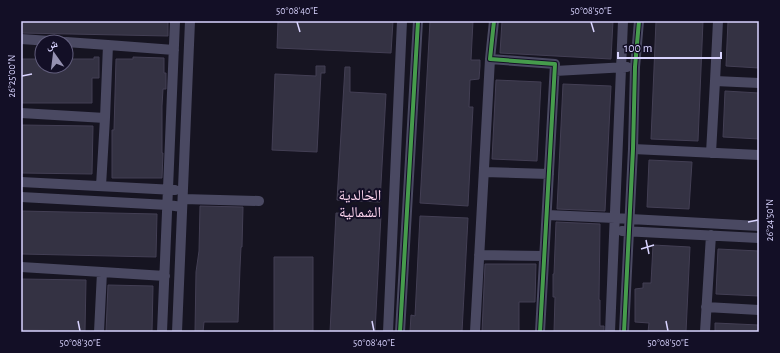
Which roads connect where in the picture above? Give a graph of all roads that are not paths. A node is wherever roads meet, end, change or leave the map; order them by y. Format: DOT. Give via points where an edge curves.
graph roads {
  1 [pos="175,21"];
  2 [pos="190,21"];
  3 [pos="402,21"];
  4 [pos="418,21"];
  5 [pos="494,21"];
  6 [pos="623,21"];
  7 [pos="639,21"];
  8 [pos="718,21"];
  9 [pos="21,39"];
  10 [pos="34,40"];
  11 [pos="74,43"];
  12 [pos="108,45"];
  13 [pos="174,50"];
  14 [pos="490,59"];
  15 [pos="621,67"];
  16 [pos="636,67"];
  17 [pos="555,71"];
  18 [pos="715,81"];
  19 [pos="759,83"];
  20 [pos="21,113"];
  21 [pos="105,118"];
  22 [pos="633,149"];
  23 [pos="711,153"];
  24 [pos="759,155"];
  25 [pos="484,172"];
  26 [pos="549,174"];
  27 [pos="21,182"];
  28 [pos="102,186"];
  29 [pos="168,189"];
  30 [pos="21,197"];
  31 [pos="183,199"];
  32 [pos="259,201"];
  33 [pos="168,205"];
  34 [pos="547,215"];
  35 [pos="615,218"];
  36 [pos="630,219"];
  37 [pos="759,226"];
  38 [pos="614,231"];
  39 [pos="629,231"];
  40 [pos="711,235"];
  41 [pos="759,238"];
  42 [pos="479,255"];
  43 [pos="544,256"];
  44 [pos="21,266"];
  45 [pos="102,272"];
  46 [pos="165,276"];
  47 [pos="706,307"];
  48 [pos="759,310"];
  49 [pos="100,332"];
  50 [pos="162,332"];
  51 [pos="177,332"];
  52 [pos="388,332"];
  53 [pos="400,332"];
  54 [pos="475,332"];
  55 [pos="540,332"];
  56 [pos="610,332"];
  57 [pos="624,332"];
  58 [pos="705,332"];
  1 -- 13 [label="street"];
  2 -- 31 [label="street"];
  3 -- 52 [label="street"];
  4 -- 53 [label="street"];
  5 -- 14 [label="street"];
  6 -- 15 [label="street"];
  7 -- 16 [label="street"];
  8 -- 18 [label="street"];
  9 -- 10 [label="street"];
  11 -- 12 [label="street"];
  12 -- 13 [label="street"];
  12 -- 21 [label="street"];
  13 -- 29 [label="street"];
  14 -- 17 [label="street" via="555,64"];
  14 -- 25 [label="street"];
  15 -- 16 [label="street"];
  15 -- 17 [label="street"];
  15 -- 35 [label="street"];
  16 -- 22 [label="street"];
  17 -- 26 [label="street"];
  18 -- 19 [label="street"];
  18 -- 23 [label="street"];
  20 -- 21 [label="street"];
  21 -- 28 [label="street"];
  22 -- 23 [label="street"];
  22 -- 36 [label="street"];
  23 -- 24 [label="street"];
  25 -- 26 [label="street"];
  25 -- 42 [label="street"];
  26 -- 34 [label="street"];
  27 -- 28 [label="street"];
  28 -- 29 [label="street"];
  29 -- 31 [label="street"];
  29 -- 33 [label="street"];
  30 -- 33 [label="street"];
  31 -- 32 [label="street"];
  31 -- 33 [label="street"];
  31 -- 51 [label="street"];
  33 -- 46 [label="street"];
  34 -- 35 [label="street"];
  34 -- 43 [label="street"];
  35 -- 36 [label="street"];
  35 -- 38 [label="street"];
  36 -- 37 [label="street"];
  36 -- 39 [label="street"];
  38 -- 39 [label="street"];
  38 -- 56 [label="street"];
  39 -- 40 [label="street"];
  39 -- 57 [label="street"];
  40 -- 41 [label="street"];
  40 -- 47 [label="street"];
  42 -- 43 [label="street"];
  42 -- 54 [label="street"];
  43 -- 55 [label="street"];
  44 -- 45 [label="street"];
  45 -- 46 [label="street"];
  45 -- 49 [label="street"];
  46 -- 50 [label="street"];
  47 -- 48 [label="street"];
  47 -- 58 [label="street"];
}
